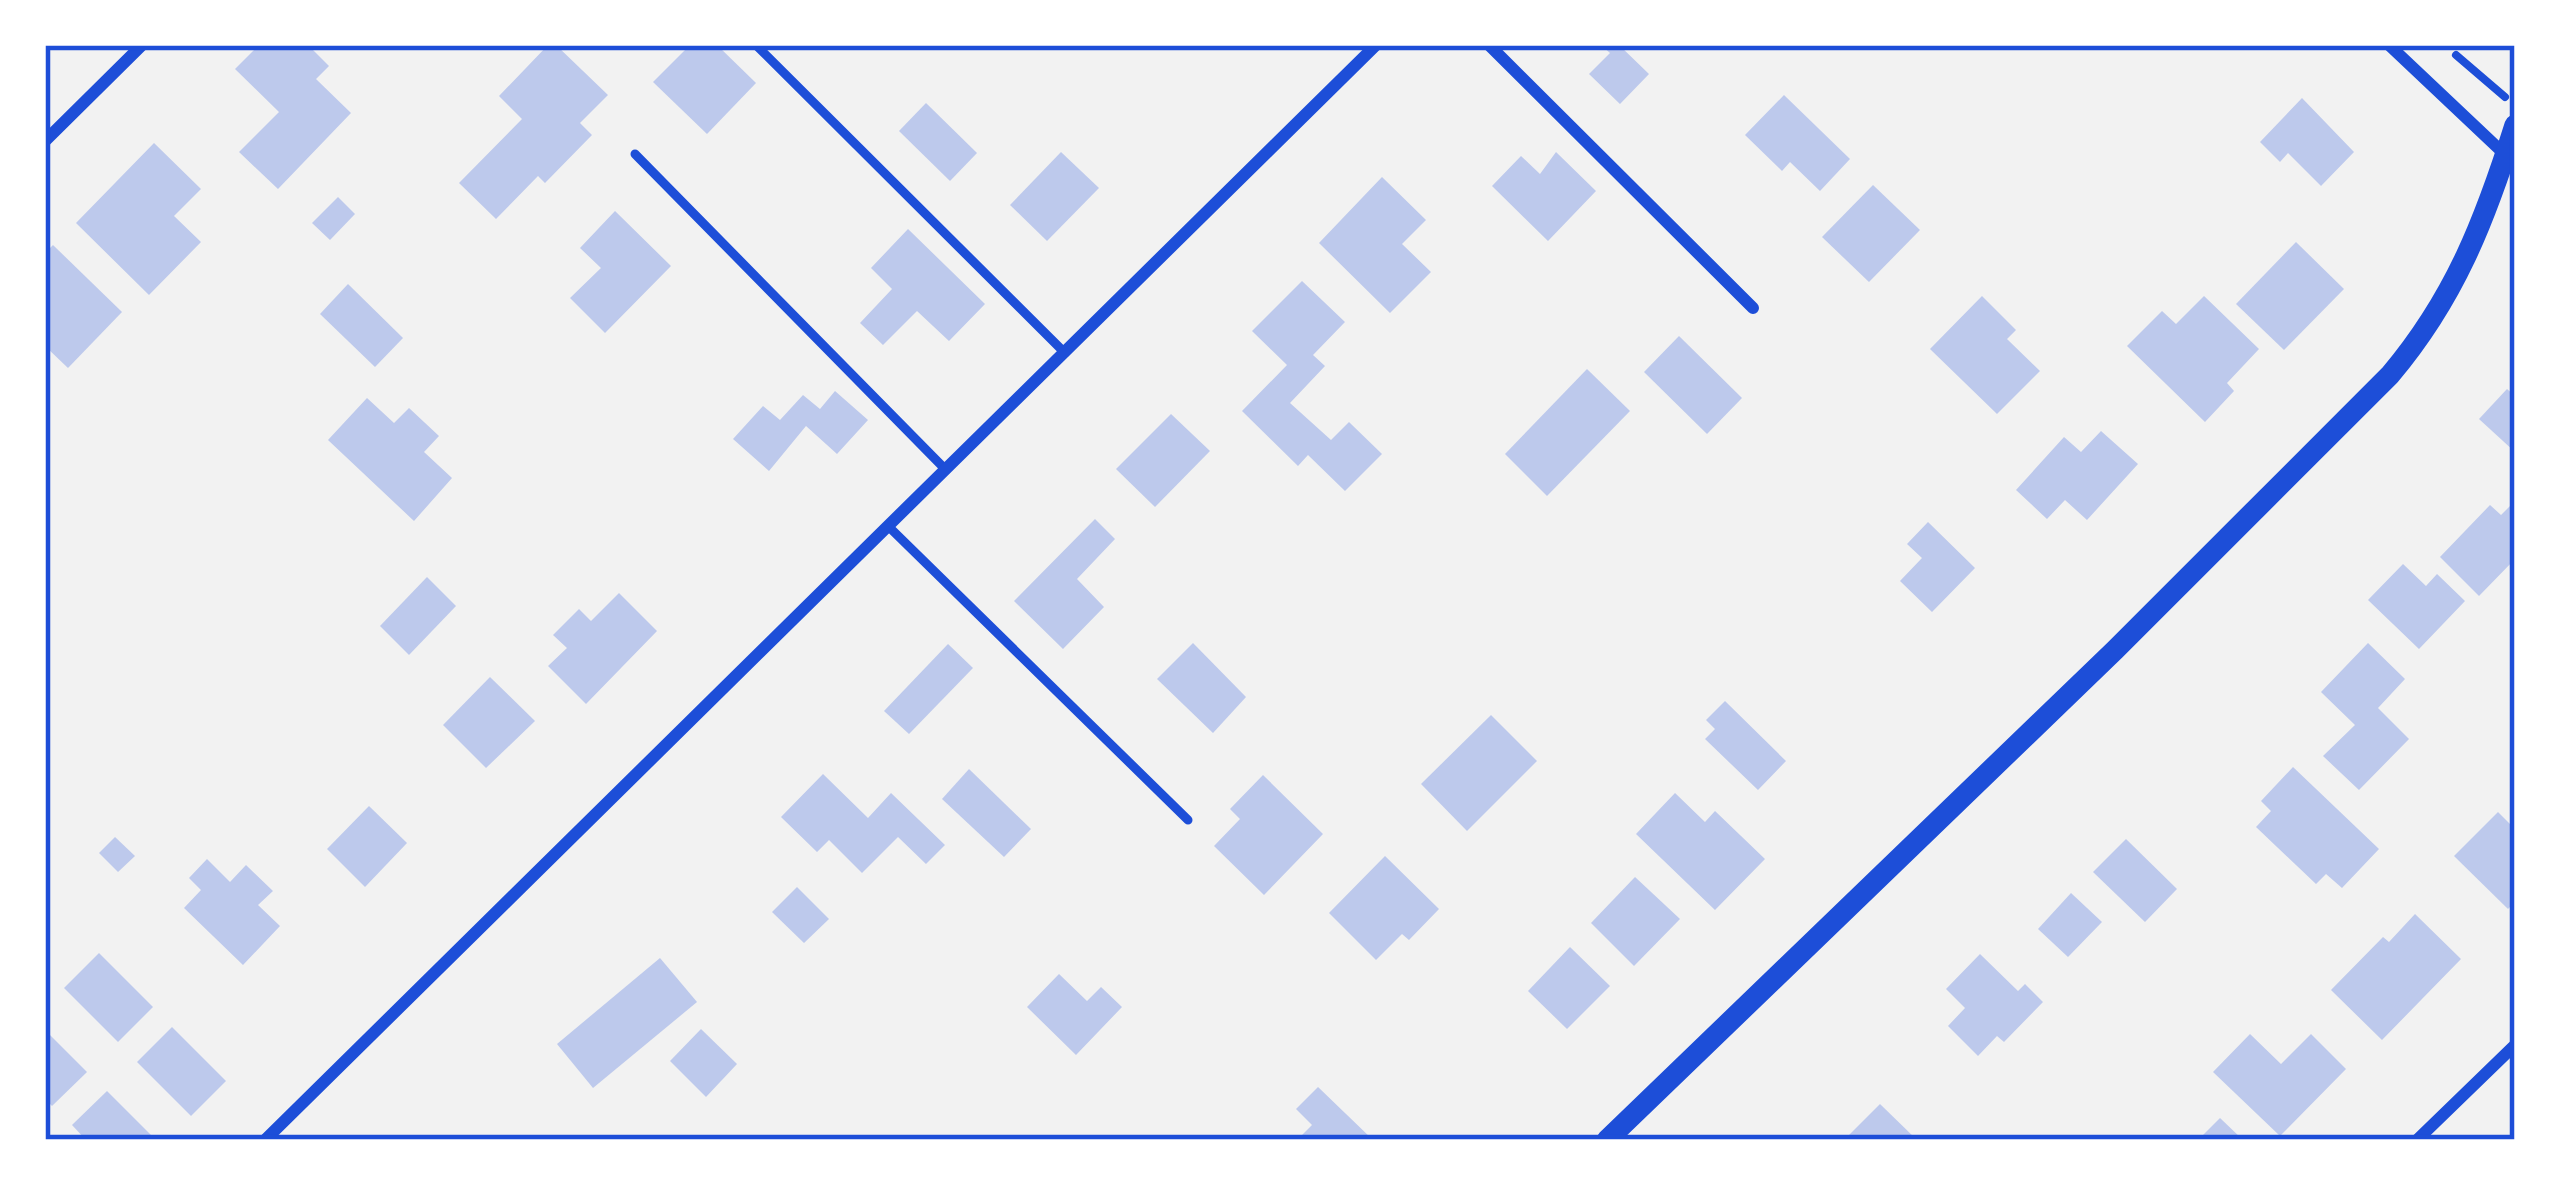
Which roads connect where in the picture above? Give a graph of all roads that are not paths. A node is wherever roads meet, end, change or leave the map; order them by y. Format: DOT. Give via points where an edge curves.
graph roads {
  1 [pos="142,45"];
  2 [pos="1376,45"];
  3 [pos="1490,45"];
  4 [pos="2389,45"];
  5 [pos="757,46"];
  6 [pos="2515,124"];
  7 [pos="45,141"];
  8 [pos="635,154"];
  9 [pos="2510,160"];
  10 [pos="1753,308"];
  11 [pos="1065,352"];
  12 [pos="946,470"];
  13 [pos="888,526"];
  14 [pos="1188,820"];
  15 [pos="2515,1045"];
  16 [pos="265,1140"];
  17 [pos="1607,1140"];
  18 [pos="2417,1140"];
  1 -- 7 [label="street"];
  2 -- 11 [label="street"];
  3 -- 10 [label="street"];
  4 -- 9 [label="street"];
  5 -- 11 [label="lane"];
  6 -- 9 [label="street"];
  8 -- 12 [label="lane"];
  9 -- 17 [label="street" via="2455,284 2390,375"];
  11 -- 12 [label="street"];
  12 -- 13 [label="street"];
  13 -- 14 [label="lane"];
  13 -- 16 [label="street"];
  15 -- 18 [label="street"];
}
